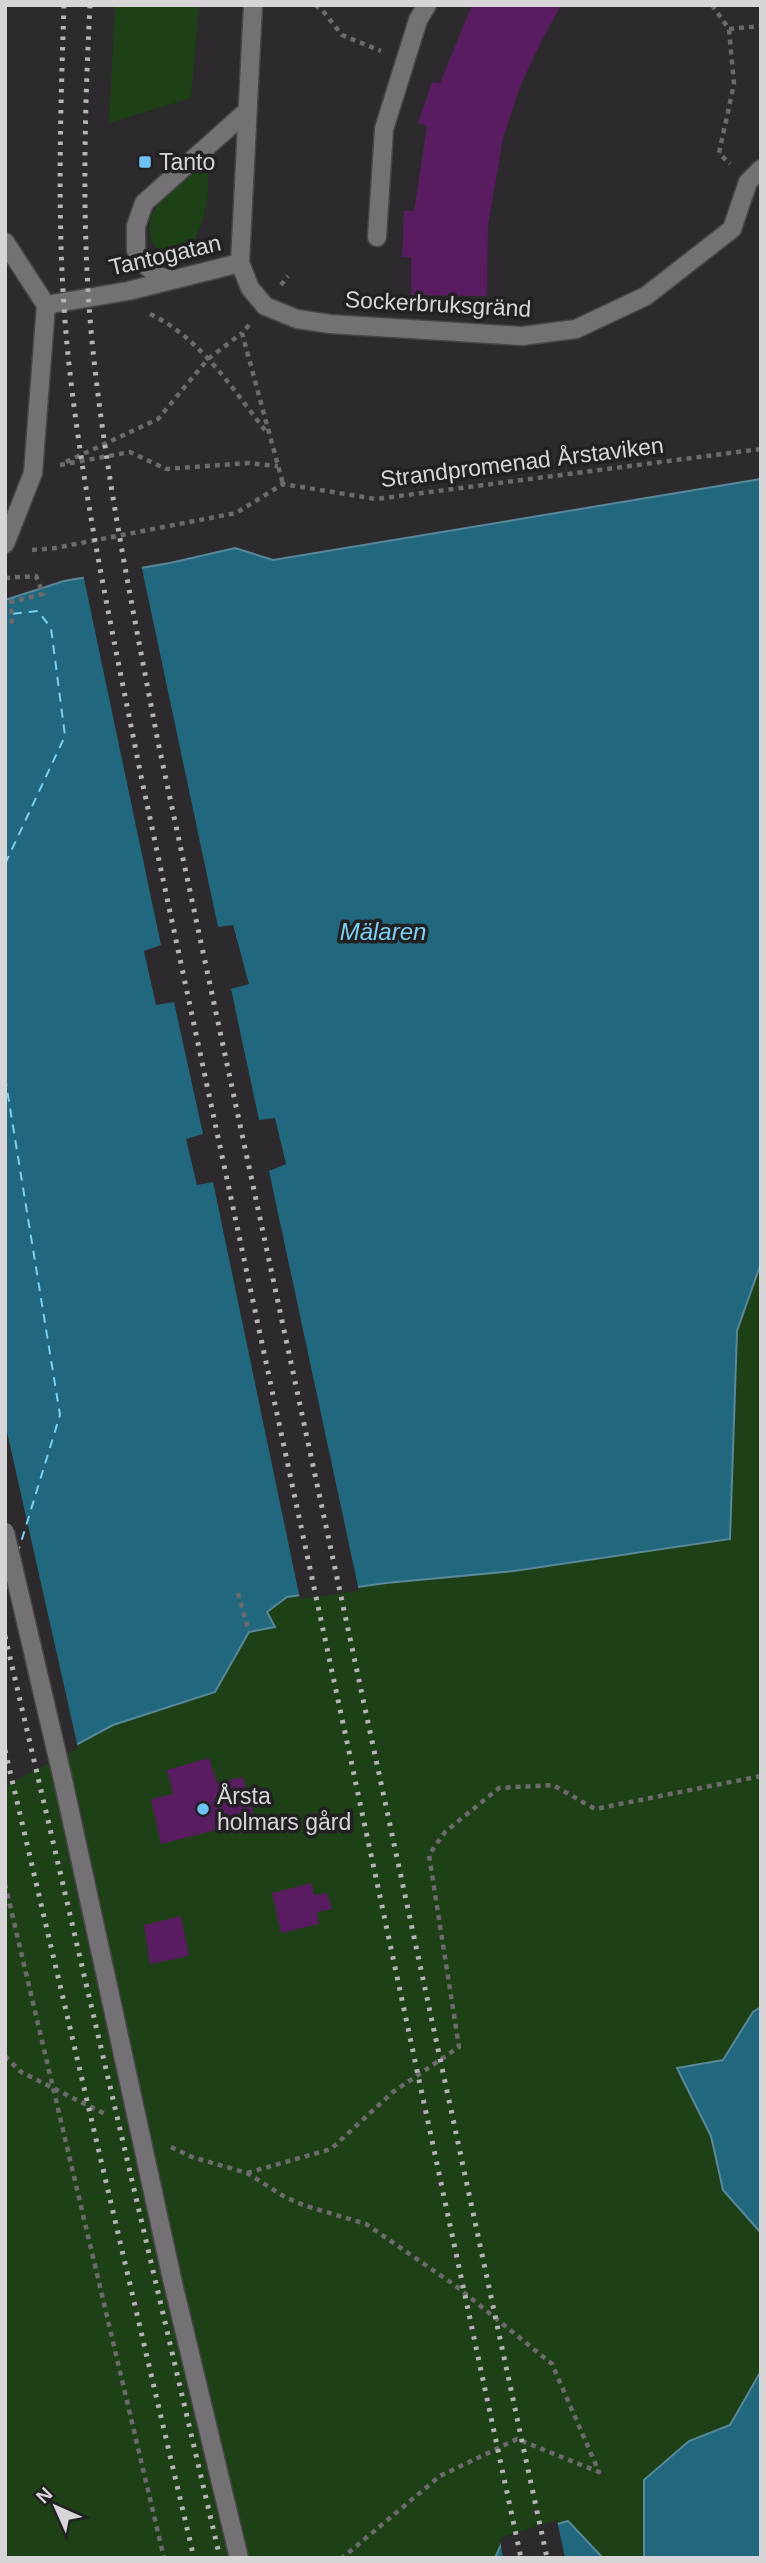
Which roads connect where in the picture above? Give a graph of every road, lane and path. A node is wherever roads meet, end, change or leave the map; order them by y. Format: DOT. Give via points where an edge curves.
graph roads {
  1 [pos="253,5"];
  2 [pos="315,5"];
  3 [pos="427,5"];
  4 [pos="712,5"];
  5 [pos="761,26"];
  6 [pos="729,29"];
  7 [pos="406,61"];
  8 [pos="247,111"];
  9 [pos="754,175"];
  10 [pos="377,237"];
  11 [pos="5,242"];
  12 [pos="240,263"];
  13 [pos="288,276"];
  14 [pos="172,280"];
  15 [pos="108,294"];
  16 [pos="46,305"];
  17 [pos="265,306"];
  18 [pos="242,333"];
  19 [pos="208,359"];
  20 [pos="270,437"];
  21 [pos="761,449"];
  22 [pos="59,465"];
  23 [pos="278,466"];
  24 [pos="283,484"];
  25 [pos="23,498"];
  26 [pos="5,544"];
  27 [pos="30,550"];
  28 [pos="5,578"];
  29 [pos="12,627"];
  30 [pos="5,1532"];
  31 [pos="238,1593"];
  32 [pos="249,1632"];
  33 [pos="761,1776"];
  34 [pos="5,1884"];
  35 [pos="5,2056"];
  36 [pos="119,2121"];
  37 [pos="168,2145"];
  38 [pos="247,2174"];
  39 [pos="164,2558"];
  40 [pos="239,2558"];
  41 [pos="342,2558"];
  1 -- 8 [label="street, Tantogatan"];
  2 -- 7 [label="path" via="342,35"];
  3 -- 7 [label="street"];
  4 -- 6 [label="path"];
  5 -- 6 [label="path"];
  6 -- 9 [label="path" via="734,84 719,153"];
  7 -- 10 [label="street" via="384,129"];
  8 -- 12 [label="street, Tantogatan"];
  8 -- 14 [label="street" via="144,203 136,226 135,250 145,265"];
  9 -- 17 [label="street, Sockerbruksgränd" via="732,229 646,296 576,329 522,337 330,324 297,319"];
  11 -- 16 [label="street"];
  12 -- 14 [label="street, Tantogatan"];
  12 -- 17 [label="street" via="250,288"];
  13 -- 17 [label="path"];
  14 -- 15 [label="street, Tantogatan"];
  15 -- 16 [label="street, Tantogatan"];
  15 -- 19 [label="path" via="168,322"];
  16 -- 25 [label="street" via="33,473"];
  17 -- 18 [label="path"];
  18 -- 19 [label="path"];
  18 -- 20 [label="path"];
  19 -- 20 [label="path"];
  19 -- 22 [label="path" via="158,419"];
  20 -- 23 [label="path"];
  21 -- 24 [label="path, Strandpromenad Årstaviken" via="376,499"];
  22 -- 23 [label="path" via="130,452 166,469 248,463"];
  22 -- 25 [label="path"];
  23 -- 24 [label="path"];
  24 -- 27 [label="path" via="236,513"];
  25 -- 26 [label="street"];
  28 -- 29 [label="path" via="36,576 43,594 11,602"];
  30 -- 40 [label="street, bridge"];
  31 -- 32 [label="path"];
  33 -- 38 [label="path" via="595,1809 553,1785 499,1788 445,1832 429,1855 459,2047 393,2092 331,2149"];
  34 -- 39 [label="path, bridge"];
  35 -- 36 [label="path" via="21,2072"];
  37 -- 38 [label="path"];
  38 -- 41 [label="path" via="303,2206 366,2224 456,2286 552,2364 599,2472 517,2439 440,2476"];
}
